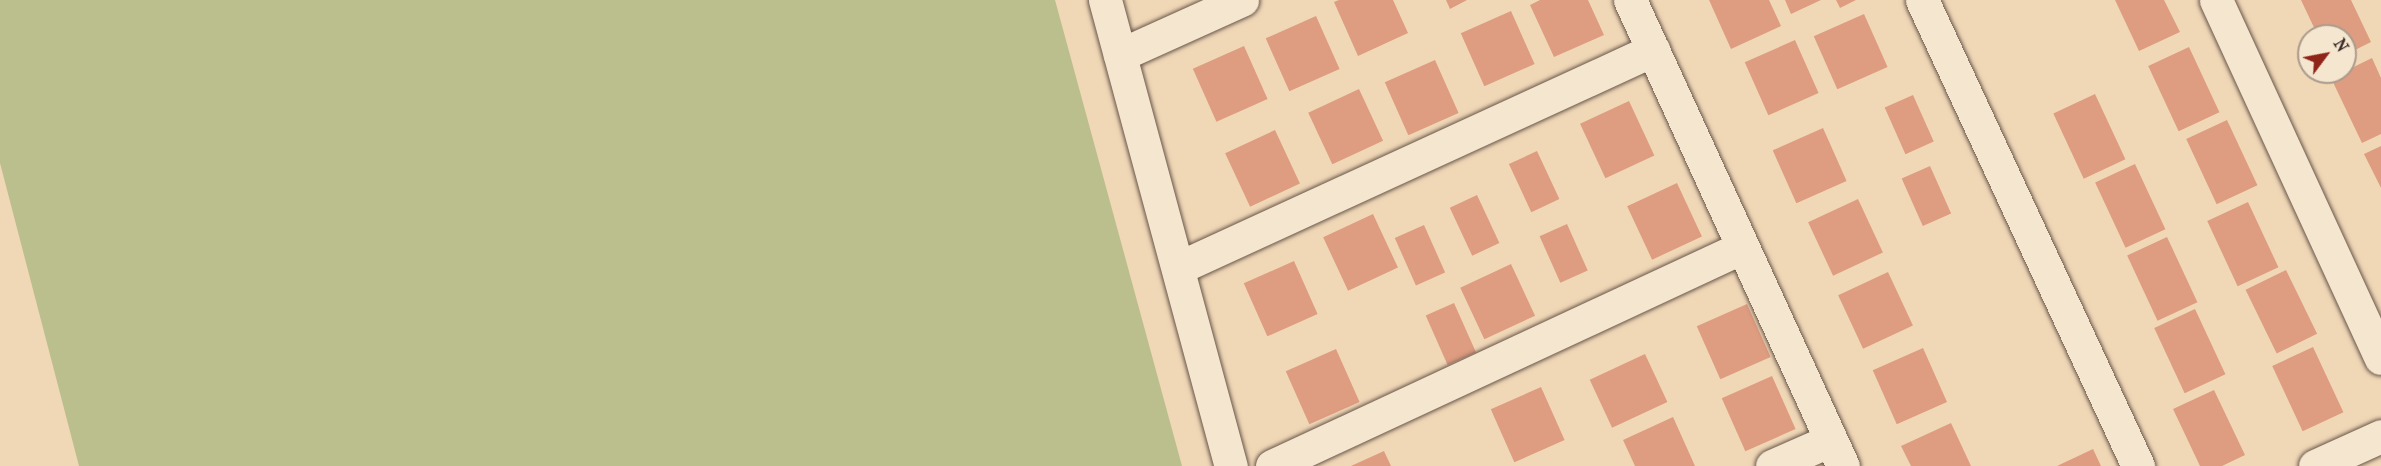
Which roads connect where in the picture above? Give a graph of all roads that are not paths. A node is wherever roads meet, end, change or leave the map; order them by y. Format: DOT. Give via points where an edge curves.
graph roads {
  1 [pos="1105,0"];
  2 [pos="1242,0"];
  3 [pos="1630,0"];
  4 [pos="1922,0"];
  5 [pos="2216,0"];
  6 [pos="1653,50"];
  7 [pos="1120,55"];
  8 [pos="1743,247"];
  9 [pos="1178,268"];
  10 [pos="2381,358"];
  11 [pos="2381,436"];
  12 [pos="1837,453"];
  13 [pos="1231,466"];
  14 [pos="1272,466"];
  15 [pos="1772,466"];
  16 [pos="2138,466"];
  17 [pos="2315,466"];
  1 -- 7 [label="street"];
  2 -- 7 [label="street"];
  3 -- 6 [label="street"];
  4 -- 16 [label="street"];
  5 -- 10 [label="street"];
  6 -- 8 [label="street"];
  6 -- 9 [label="street"];
  7 -- 9 [label="street"];
  8 -- 12 [label="street"];
  8 -- 14 [label="street"];
  9 -- 13 [label="street"];
  11 -- 17 [label="street"];
  12 -- 15 [label="street"];
}
